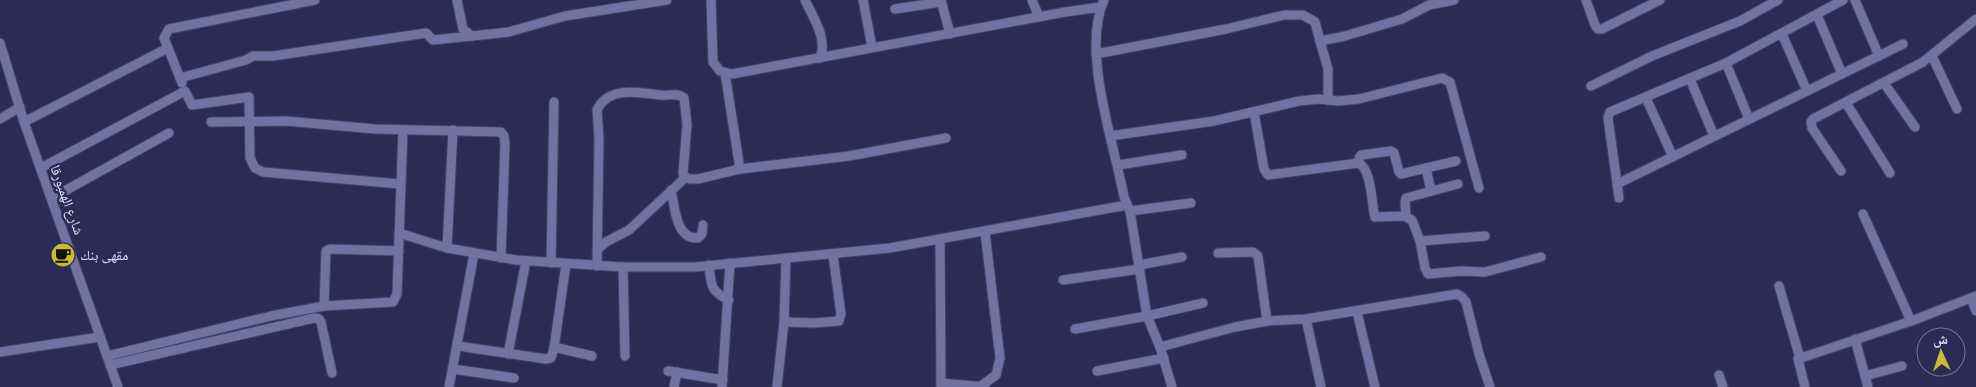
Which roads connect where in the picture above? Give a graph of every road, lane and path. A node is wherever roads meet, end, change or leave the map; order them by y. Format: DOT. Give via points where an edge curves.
graph roads {
  1 [pos="315,0"];
  2 [pos="458,0"];
  3 [pos="667,0"];
  4 [pos="711,0"];
  5 [pos="805,0"];
  6 [pos="864,0"];
  7 [pos="1032,0"];
  8 [pos="1454,0"];
  9 [pos="1586,0"];
  10 [pos="1660,0"];
  11 [pos="1843,0"];
  12 [pos="1856,0"];
  13 [pos="941,1"];
  14 [pos="1774,1"];
  15 [pos="1103,4"];
  16 [pos="895,9"];
  17 [pos="1817,15"];
  18 [pos="1039,17"];
  19 [pos="1976,20"];
  20 [pos="950,34"];
  21 [pos="1782,34"];
  22 [pos="472,36"];
  23 [pos="1320,42"];
  24 [pos="0,44"];
  25 [pos="1903,44"];
  26 [pos="872,47"];
  27 [pos="168,48"];
  28 [pos="1096,54"];
  29 [pos="1880,56"];
  30 [pos="1932,56"];
  31 [pos="820,58"];
  32 [pos="1726,63"];
  33 [pos="724,73"];
  34 [pos="1842,74"];
  35 [pos="180,78"];
  36 [pos="1690,79"];
  37 [pos="1884,83"];
  38 [pos="1592,86"];
  39 [pos="185,91"];
  40 [pos="1807,91"];
  41 [pos="1646,98"];
  42 [pos="1328,100"];
  43 [pos="554,102"];
  44 [pos="1846,103"];
  45 [pos="20,107"];
  46 [pos="1957,109"];
  47 [pos="1254,112"];
  48 [pos="0,119"];
  49 [pos="1748,119"];
  50 [pos="250,121"];
  51 [pos="24,122"];
  52 [pos="211,122"];
  53 [pos="1915,127"];
  54 [pos="403,130"];
  55 [pos="453,130"];
  56 [pos="169,133"];
  57 [pos="1110,136"];
  58 [pos="1714,136"];
  59 [pos="946,138"];
  60 [pos="1182,155"];
  61 [pos="1672,157"];
  62 [pos="1456,161"];
  63 [pos="1359,163"];
  64 [pos="1118,165"];
  65 [pos="41,168"];
  66 [pos="740,168"];
  67 [pos="1426,168"];
  68 [pos="1841,172"];
  69 [pos="1890,172"];
  70 [pos="686,177"];
  71 [pos="400,184"];
  72 [pos="1458,184"];
  73 [pos="1617,184"];
  74 [pos="1479,188"];
  75 [pos="671,190"];
  76 [pos="1431,191"];
  77 [pos="52,198"];
  78 [pos="1619,198"];
  79 [pos="1190,203"];
  80 [pos="1128,208"];
  81 [pos="1864,214"];
  82 [pos="1406,216"];
  83 [pos="703,225"];
  84 [pos="985,232"];
  85 [pos="400,233"];
  86 [pos="1485,236"];
  87 [pos="940,240"];
  88 [pos="1420,241"];
  89 [pos="447,248"];
  90 [pos="597,250"];
  91 [pos="399,251"];
  92 [pos="1218,253"];
  93 [pos="474,254"];
  94 [pos="833,255"];
  95 [pos="1182,257"];
  96 [pos="500,258"];
  97 [pos="786,258"];
  98 [pos="1541,258"];
  99 [pos="526,261"];
  100 [pos="551,263"];
  101 [pos="730,263"];
  102 [pos="566,264"];
  103 [pos="710,265"];
  104 [pos="597,266"];
  105 [pos="624,267"];
  106 [pos="1139,267"];
  107 [pos="1063,280"];
  108 [pos="1779,286"];
  109 [pos="1973,297"];
  110 [pos="729,300"];
  111 [pos="1203,304"];
  112 [pos="324,306"];
  113 [pos="1976,311"];
  114 [pos="1357,312"];
  115 [pos="1148,316"];
  116 [pos="1306,319"];
  117 [pos="1267,321"];
  118 [pos="1911,321"];
  119 [pos="784,322"];
  120 [pos="1075,329"];
  121 [pos="100,337"];
  122 [pos="1856,339"];
  123 [pos="458,346"];
  124 [pos="554,347"];
  125 [pos="1160,347"];
  126 [pos="0,352"];
  127 [pos="508,354"];
  128 [pos="592,356"];
  129 [pos="625,356"];
  130 [pos="1164,358"];
  131 [pos="1800,358"];
  132 [pos="108,360"];
  133 [pos="1902,366"];
  134 [pos="453,370"];
  135 [pos="1097,371"];
  136 [pos="332,373"];
  137 [pos="1719,374"];
  138 [pos="1865,376"];
  139 [pos="514,378"];
  140 [pos="723,384"];
  141 [pos="941,385"];
  142 [pos="118,387"];
  143 [pos="449,387"];
  144 [pos="674,387"];
  145 [pos="777,387"];
  146 [pos="983,387"];
  147 [pos="1172,387"];
  148 [pos="1321,387"];
  149 [pos="1375,387"];
  150 [pos="1490,387"];
  151 [pos="1723,387"];
  152 [pos="1805,387"];
  153 [pos="1868,387"];
  1 -- 27 [label="street" via="169,29 164,38"];
  2 -- 22 [label="street" via="463,29"];
  3 -- 22 [label="street" via="566,16 509,32"];
  4 -- 33 [label="street" via="713,62"];
  5 -- 31 [label="street" via="820,36"];
  6 -- 26 [label="street"];
  7 -- 18 [label="street"];
  8 -- 23 [label="street" via="1429,5 1402,19"];
  9 -- 10 [label="street" via="1598,29"];
  11 -- 17 [label="street"];
  12 -- 29 [label="street"];
  13 -- 16 [label="street"];
  13 -- 20 [label="street"];
  14 -- 38 [label="street" via="1740,21 1652,56"];
  15 -- 18 [label="street"];
  15 -- 28 [label="street" via="1097,26"];
  17 -- 21 [label="street"];
  17 -- 34 [label="street"];
  18 -- 20 [label="street"];
  19 -- 30 [label="street"];
  20 -- 26 [label="street"];
  21 -- 32 [label="street"];
  21 -- 40 [label="street"];
  22 -- 35 [label="street" via="433,40 426,32 273,56 253,56"];
  23 -- 28 [label="street" via="1315,22 1303,15 1284,15"];
  23 -- 42 [label="street" via="1328,69"];
  24 -- 45 [label="street, شارع الهمبورقا"];
  25 -- 29 [label="street"];
  26 -- 31 [label="street"];
  27 -- 35 [label="street"];
  27 -- 51 [label="street"];
  28 -- 57 [label="street"];
  29 -- 34 [label="street"];
  30 -- 37 [label="street"];
  30 -- 46 [label="street"];
  31 -- 33 [label="street"];
  32 -- 36 [label="street"];
  32 -- 49 [label="street"];
  33 -- 66 [label="street"];
  34 -- 40 [label="street"];
  35 -- 39 [label="street"];
  36 -- 41 [label="street"];
  36 -- 58 [label="street"];
  37 -- 44 [label="street"];
  37 -- 53 [label="street"];
  39 -- 50 [label="street" via="192,105 249,97"];
  39 -- 65 [label="street"];
  40 -- 49 [label="street"];
  41 -- 61 [label="street"];
  41 -- 73 [label="street" via="1608,115"];
  42 -- 47 [label="street" via="1299,101"];
  42 -- 74 [label="street" via="1359,99 1437,78 1446,79 1450,82"];
  43 -- 100 [label="street"];
  44 -- 68 [label="street" via="1813,119 1811,125"];
  44 -- 69 [label="street"];
  45 -- 48 [label="street"];
  45 -- 51 [label="street, شارع الهمبورقا"];
  47 -- 57 [label="street"];
  47 -- 63 [label="street" via="1268,175"];
  49 -- 58 [label="street"];
  50 -- 52 [label="street"];
  50 -- 54 [label="street"];
  50 -- 71 [label="street" via="250,158 255,168 263,172"];
  51 -- 65 [label="street, شارع الهمبورقا"];
  54 -- 55 [label="street"];
  54 -- 71 [label="street"];
  55 -- 89 [label="street"];
  55 -- 96 [label="street" via="501,132 504,136"];
  56 -- 77 [label="street"];
  57 -- 64 [label="street"];
  58 -- 61 [label="street"];
  59 -- 66 [label="street" via="849,156"];
  60 -- 64 [label="street"];
  61 -- 73 [label="street"];
  62 -- 67 [label="street"];
  63 -- 67 [label="street" via="1361,155 1391,151 1401,174"];
  63 -- 82 [label="street" via="1368,175 1376,216"];
  64 -- 80 [label="street"];
  65 -- 77 [label="street, شارع الهمبورقا"];
  66 -- 70 [label="street" via="698,179"];
  67 -- 76 [label="street"];
  70 -- 75 [label="street"];
  70 -- 90 [label="street" via="682,167 686,115 682,96 636,92 620,93 605,99 597,110"];
  71 -- 85 [label="street"];
  72 -- 76 [label="street"];
  73 -- 78 [label="street"];
  75 -- 83 [label="street" via="682,232 698,238"];
  75 -- 90 [label="street" via="629,230"];
  76 -- 82 [label="street" via="1406,198"];
  77 -- 121 [label="street, شارع الهمبورقا"];
  79 -- 80 [label="street"];
  80 -- 84 [label="street"];
  80 -- 106 [label="street"];
  81 -- 118 [label="street"];
  82 -- 88 [label="street" via="1412,220"];
  84 -- 87 [label="street"];
  84 -- 146 [label="street" via="1000,358 996,375"];
  85 -- 89 [label="street"];
  85 -- 91 [label="street"];
  86 -- 88 [label="street"];
  87 -- 94 [label="street"];
  87 -- 141 [label="street"];
  88 -- 98 [label="street" via="1426,271 1432,275 1485,272"];
  89 -- 93 [label="street"];
  90 -- 104 [label="street"];
  91 -- 112 [label="street" via="397,294 393,302"];
  91 -- 112 [label="street" via="328,250 325,253"];
  92 -- 117 [label="street" via="1253,252 1258,256"];
  93 -- 96 [label="street"];
  93 -- 123 [label="street"];
  94 -- 97 [label="street"];
  94 -- 119 [label="street" via="841,314 839,321"];
  95 -- 106 [label="street"];
  96 -- 99 [label="street"];
  97 -- 101 [label="street"];
  97 -- 119 [label="street"];
  99 -- 100 [label="street"];
  99 -- 127 [label="street"];
  100 -- 102 [label="street"];
  101 -- 103 [label="street"];
  101 -- 110 [label="street"];
  102 -- 104 [label="street"];
  102 -- 124 [label="street"];
  103 -- 105 [label="street"];
  103 -- 110 [label="street" via="714,291"];
  104 -- 105 [label="street"];
  105 -- 129 [label="street"];
  106 -- 107 [label="street"];
  106 -- 115 [label="street"];
  108 -- 131 [label="street"];
  109 -- 113 [label="street"];
  109 -- 118 [label="street"];
  110 -- 140 [label="street"];
  111 -- 115 [label="street"];
  112 -- 132 [label="street" via="270,316"];
  114 -- 116 [label="street"];
  114 -- 149 [label="street"];
  114 -- 150 [label="street" via="1460,295 1466,302 1478,354"];
  115 -- 120 [label="street"];
  115 -- 125 [label="street"];
  116 -- 117 [label="street"];
  116 -- 148 [label="street"];
  117 -- 125 [label="street"];
  118 -- 122 [label="street"];
  119 -- 145 [label="street"];
  121 -- 126 [label="street"];
  121 -- 132 [label="street, شارع الهمبورقا"];
  122 -- 131 [label="street"];
  122 -- 138 [label="street"];
  123 -- 127 [label="street"];
  123 -- 134 [label="street"];
  124 -- 127 [label="street" via="551,358 546,359"];
  124 -- 128 [label="street"];
  125 -- 130 [label="street"];
  130 -- 135 [label="street"];
  130 -- 147 [label="street"];
  131 -- 152 [label="street" via="1798,367"];
  132 -- 136 [label="street" via="314,318 321,322"];
  132 -- 142 [label="street, شارع الهمبورقا"];
  133 -- 138 [label="street"];
  134 -- 139 [label="street"];
  134 -- 143 [label="street"];
  137 -- 151 [label="street"];
  138 -- 153 [label="street"];
  140 -- 144 [label="street" via="672,372"];
  141 -- 146 [label="street"];
}
